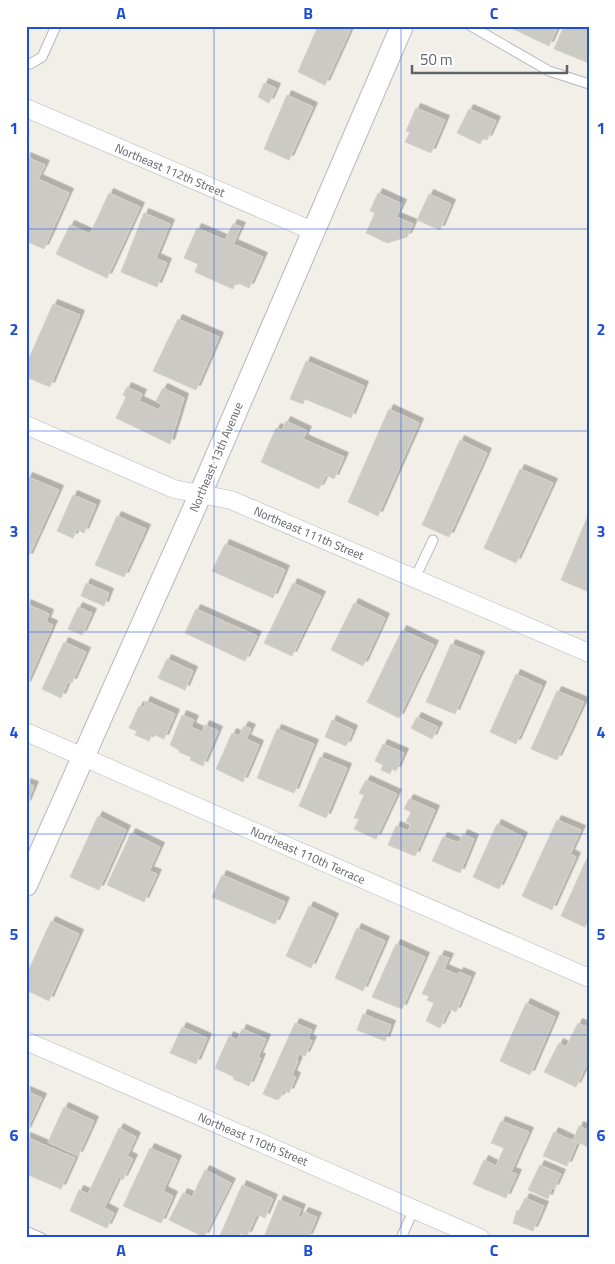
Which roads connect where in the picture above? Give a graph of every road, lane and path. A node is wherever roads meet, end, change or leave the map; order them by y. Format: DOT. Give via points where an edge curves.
graph roads {
  1 [pos="56,26"];
  2 [pos="402,26"];
  3 [pos="470,26"];
  4 [pos="27,67"];
  5 [pos="589,84"];
  6 [pos="26,108"];
  7 [pos="313,231"];
  8 [pos="26,424"];
  9 [pos="201,493"];
  10 [pos="433,540"];
  11 [pos="415,578"];
  12 [pos="589,653"];
  13 [pos="26,732"];
  14 [pos="83,757"];
  15 [pos="26,886"];
  16 [pos="589,978"];
  17 [pos="26,1041"];
  18 [pos="414,1209"];
  19 [pos="26,1232"];
  20 [pos="42,1238"];
  21 [pos="401,1238"];
  22 [pos="480,1238"];
  1 -- 4 [label="lane" via="42,57"];
  2 -- 7 [label="street, Northeast 13th Avenue"];
  3 -- 5 [label="lane" via="549,71"];
  6 -- 7 [label="street, Northeast 112th Street"];
  7 -- 9 [label="street, Northeast 13th Avenue"];
  8 -- 9 [label="street, Northeast 111th Street" via="174,489"];
  9 -- 11 [label="street, Northeast 111th Street" via="230,500"];
  9 -- 14 [label="street, Northeast 13th Avenue"];
  10 -- 11 [label="lane"];
  11 -- 12 [label="street, Northeast 111th Street"];
  13 -- 14 [label="street, Northeast 110th Terrace"];
  14 -- 15 [label="street, Northeast 13th Avenue"];
  14 -- 16 [label="street, Northeast 110th Terrace"];
  17 -- 18 [label="street, Northeast 110th Street"];
  18 -- 21 [label="lane"];
  18 -- 22 [label="street, Northeast 110th Street"];
  19 -- 20 [label="lane"];
}
